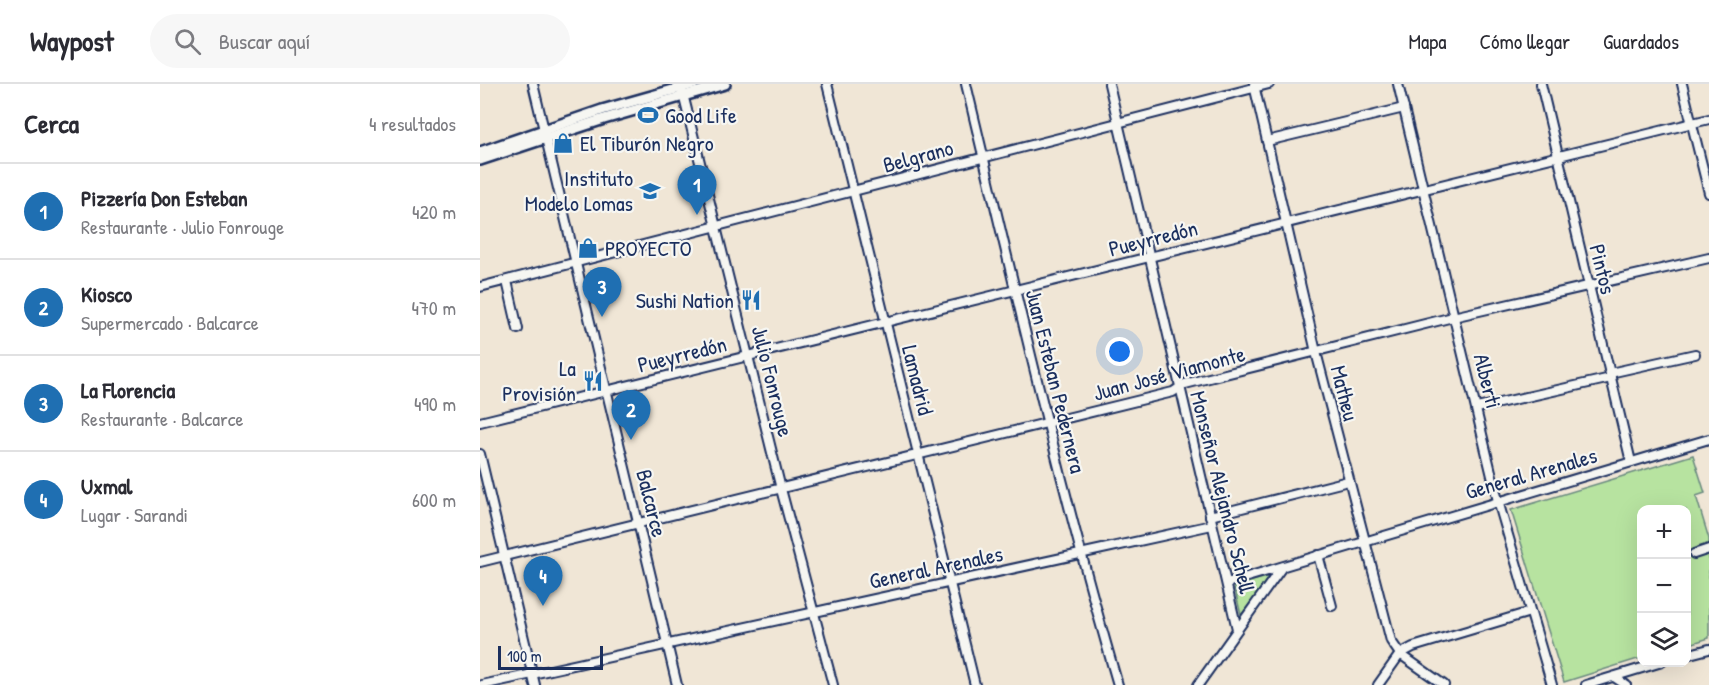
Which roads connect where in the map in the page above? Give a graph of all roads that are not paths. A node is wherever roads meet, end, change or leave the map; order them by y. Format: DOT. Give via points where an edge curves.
graph roads {
  1 [pos="533,84"];
  2 [pos="694,84"];
  3 [pos="725,84"];
  4 [pos="827,84"];
  5 [pos="966,84"];
  6 [pos="1109,84"];
  7 [pos="1269,84"];
  8 [pos="1398,84"];
  9 [pos="1541,84"];
  10 [pos="1682,84"];
  11 [pos="1254,86"];
  12 [pos="682,89"];
  13 [pos="1404,108"];
  14 [pos="1709,118"];
  15 [pos="1117,122"];
  16 [pos="1691,123"];
  17 [pos="545,134"];
  18 [pos="1267,141"];
  19 [pos="480,152"];
  20 [pos="1557,156"];
  21 [pos="984,157"];
  22 [pos="480,160"];
  23 [pos="1423,190"];
  24 [pos="854,192"];
  25 [pos="1709,193"];
  26 [pos="1285,224"];
  27 [pos="715,227"];
  28 [pos="1149,258"];
  29 [pos="1709,258"];
  30 [pos="576,264"];
  31 [pos="507,281"];
  32 [pos="1589,285"];
  33 [pos="480,287"];
  34 [pos="1015,290"];
  35 [pos="1453,317"];
  36 [pos="885,322"];
  37 [pos="518,328"];
  38 [pos="1316,352"];
  39 [pos="1695,354"];
  40 [pos="749,357"];
  41 [pos="1611,376"];
  42 [pos="1179,388"];
  43 [pos="606,391"];
  44 [pos="1477,408"];
  45 [pos="480,422"];
  46 [pos="1047,424"];
  47 [pos="1709,439"];
  48 [pos="480,454"];
  49 [pos="918,455"];
  50 [pos="1631,462"];
  51 [pos="1348,481"];
  52 [pos="781,489"];
  53 [pos="1498,501"];
  54 [pos="1210,516"];
  55 [pos="638,523"];
  56 [pos="1212,525"];
  57 [pos="1364,541"];
  58 [pos="1709,549"];
  59 [pos="1080,554"];
  60 [pos="1694,554"];
  61 [pos="1318,555"];
  62 [pos="504,556"];
  63 [pos="480,562"];
  64 [pos="1282,567"];
  65 [pos="948,583"];
  66 [pos="1227,583"];
  67 [pos="1332,606"];
  68 [pos="1530,612"];
  69 [pos="814,613"];
  70 [pos="1238,628"];
  71 [pos="667,645"];
  72 [pos="1709,649"];
  73 [pos="1400,654"];
  74 [pos="1691,654"];
  75 [pos="1647,667"];
  76 [pos="532,674"];
  77 [pos="1614,676"];
  78 [pos="482,685"];
  79 [pos="535,685"];
  80 [pos="677,685"];
  81 [pos="832,685"];
  82 [pos="975,685"];
  83 [pos="1118,685"];
  84 [pos="1198,685"];
  85 [pos="1378,685"];
  86 [pos="1444,685"];
  87 [pos="1552,685"];
  88 [pos="1586,685"];
  89 [pos="1626,685"];
  1 -- 17 [label="street, Balcarce"];
  2 -- 12 [label="main road"];
  3 -- 12 [label="main road"];
  4 -- 24 [label="street, Lamadrid"];
  5 -- 21 [label="street, Juan Esteban Pedernera"];
  6 -- 15 [label="street, Monseñor Alejandro Schell"];
  7 -- 11 [label="street, Belgrano"];
  8 -- 13 [label="street, Alberti"];
  9 -- 20 [label="street, Pintos"];
  10 -- 16 [label="street"];
  11 -- 15 [label="street, Belgrano"];
  11 -- 18 [label="street, Matheu"];
  12 -- 17 [label="main road"];
  12 -- 27 [label="street, Julio Fonrouge"];
  13 -- 18 [label="street"];
  13 -- 23 [label="street, Alberti"];
  14 -- 16 [label="street, Pueyrredón"];
  15 -- 21 [label="street, Belgrano"];
  15 -- 28 [label="street, Monseñor Alejandro Schell"];
  16 -- 20 [label="street, Pueyrredón"];
  16 -- 25 [label="street"];
  17 -- 19 [label="main road"];
  17 -- 22 [label="main road"];
  17 -- 30 [label="street, Balcarce"];
  18 -- 26 [label="street, Matheu"];
  20 -- 23 [label="street, Pueyrredón"];
  20 -- 32 [label="street, Pintos"];
  21 -- 24 [label="street, Belgrano"];
  21 -- 34 [label="street, Juan Esteban Pedernera"];
  23 -- 26 [label="street, Pueyrredón"];
  23 -- 35 [label="street, Alberti"];
  24 -- 27 [label="street, Belgrano"];
  24 -- 36 [label="street, Lamadrid"];
  26 -- 28 [label="street, Pueyrredón"];
  26 -- 38 [label="street, Matheu"];
  27 -- 30 [label="street, Belgrano"];
  27 -- 40 [label="street, Julio Fonrouge"];
  28 -- 34 [label="street, Pueyrredón"];
  28 -- 42 [label="street, Monseñor Alejandro Schell"];
  29 -- 32 [label="street, Juan José Viamonte"];
  30 -- 31 [label="street, Belgrano"];
  30 -- 43 [label="street, Balcarce"];
  31 -- 33 [label="street, Belgrano"];
  31 -- 37 [label="street"];
  32 -- 35 [label="street, Juan José Viamonte"];
  32 -- 41 [label="street, Pintos"];
  34 -- 36 [label="street, Pueyrredón"];
  34 -- 46 [label="street, Juan Esteban Pedernera"];
  35 -- 38 [label="street, Juan José Viamonte"];
  35 -- 44 [label="street, Alberti"];
  36 -- 40 [label="street, Pueyrredón"];
  36 -- 49 [label="street, Lamadrid"];
  38 -- 42 [label="street, Juan José Viamonte"];
  38 -- 51 [label="street, Matheu"];
  39 -- 41 [label="street"];
  40 -- 43 [label="street, Pueyrredón"];
  40 -- 52 [label="street, Julio Fonrouge"];
  41 -- 44 [label="street"];
  41 -- 50 [label="street, Pintos"];
  42 -- 46 [label="street, Juan José Viamonte"];
  42 -- 54 [label="street, Monseñor Alejandro Schell"];
  43 -- 45 [label="street, Pueyrredón"];
  43 -- 55 [label="street, Balcarce"];
  44 -- 53 [label="street, Alberti"];
  46 -- 49 [label="street, Juan José Viamonte"];
  46 -- 59 [label="street, Juan Esteban Pedernera"];
  47 -- 50 [label="street, General Arenales"];
  48 -- 62 [label="street"];
  49 -- 52 [label="street, Juan José Viamonte"];
  49 -- 65 [label="street, Lamadrid"];
  50 -- 53 [label="street, General Arenales"];
  51 -- 54 [label="street"];
  51 -- 57 [label="street, Matheu"];
  52 -- 55 [label="street, Juan José Viamonte"];
  52 -- 69 [label="street, Julio Fonrouge"];
  53 -- 57 [label="street, General Arenales"];
  53 -- 68 [label="street, Alberti"];
  54 -- 56 [label="street, Monseñor Alejandro Schell"];
  55 -- 62 [label="street, Juan José Viamonte"];
  55 -- 71 [label="street, Balcarce"];
  56 -- 59 [label="street, General Arenales"];
  56 -- 66 [label="street, Monseñor Alejandro Schell"];
  57 -- 61 [label="street, General Arenales"];
  57 -- 73 [label="street, Matheu" via="1391,641"];
  58 -- 60 [label="street"];
  59 -- 65 [label="street, General Arenales"];
  59 -- 83 [label="street, Juan Esteban Pedernera"];
  61 -- 64 [label="street, General Arenales"];
  61 -- 67 [label="street"];
  62 -- 63 [label="street, Juan José Viamonte"];
  62 -- 76 [label="street"];
  64 -- 66 [label="street, General Arenales"];
  64 -- 70 [label="street"];
  65 -- 69 [label="street, General Arenales"];
  65 -- 82 [label="street, Lamadrid"];
  66 -- 70 [label="street, Monseñor Alejandro Schell"];
  68 -- 73 [label="street" via="1419,644"];
  68 -- 87 [label="street, Alberti"];
  69 -- 71 [label="street, General Arenales"];
  69 -- 81 [label="street, Julio Fonrouge"];
  70 -- 84 [label="street"];
  71 -- 76 [label="street, General Arenales"];
  71 -- 80 [label="street, Balcarce"];
  72 -- 74 [label="street"];
  73 -- 85 [label="street"];
  73 -- 86 [label="street, Matheu"];
  75 -- 77 [label="street"];
  76 -- 78 [label="street, General Arenales"];
  76 -- 79 [label="street"];
  77 -- 88 [label="street"];
  77 -- 89 [label="street"];
}
